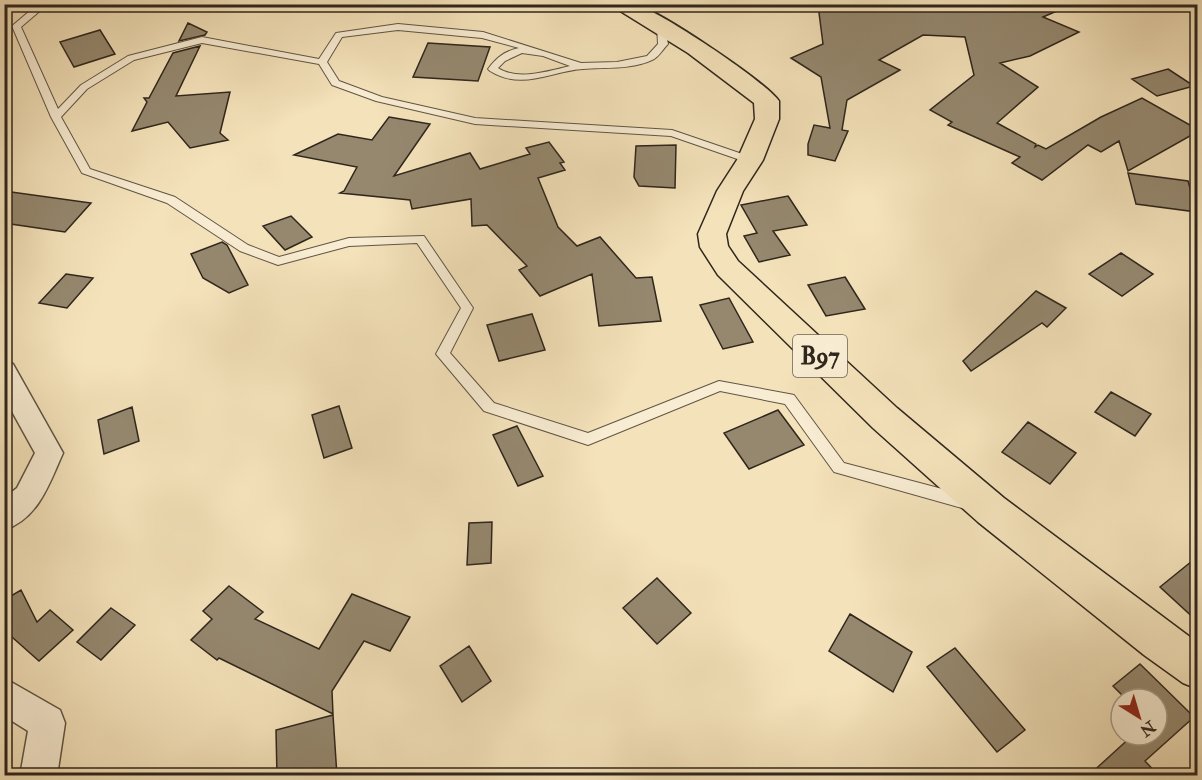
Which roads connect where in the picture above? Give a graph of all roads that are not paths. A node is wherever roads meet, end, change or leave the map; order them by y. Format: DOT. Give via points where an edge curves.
graph roads {
  1 [pos="44,4"];
  2 [pos="619,4"];
  3 [pos="661,25"];
  4 [pos="528,48"];
  5 [pos="322,62"];
  6 [pos="580,66"];
  7 [pos="57,117"];
  8 [pos="750,160"];
  9 [pos="4,371"];
  10 [pos="992,510"];
  11 [pos="4,517"];
  12 [pos="1197,668"];
  13 [pos="4,695"];
  14 [pos="38,776"];
  1 -- 7 [label="lane" via="16,26"];
  2 -- 3 [label="main road, B97"];
  3 -- 6 [label="lane" via="663,44 650,58 617,65"];
  3 -- 8 [label="main road, B97" via="723,65 767,101 767,119"];
  4 -- 5 [label="lane" via="483,34 398,27 339,35"];
  4 -- 6 [label="lane"];
  4 -- 6 [label="lane" via="500,58 493,69 504,76 542,76"];
  5 -- 7 [label="lane" via="202,40 131,58 84,87"];
  5 -- 8 [label="lane" via="335,83 379,99 475,121 672,133"];
  7 -- 10 [label="lane" via="86,171 171,200 244,248 278,261 349,242 420,239 467,308 443,354 489,408 588,439 719,386 789,399 839,468"];
  8 -- 10 [label="main road, B97" via="730,191 712,234 714,246 728,268 885,418"];
  9 -- 11 [label="street" via="49,453 28,497"];
  10 -- 12 [label="main road, B97"];
  13 -- 14 [label="street" via="47,723"];
}
